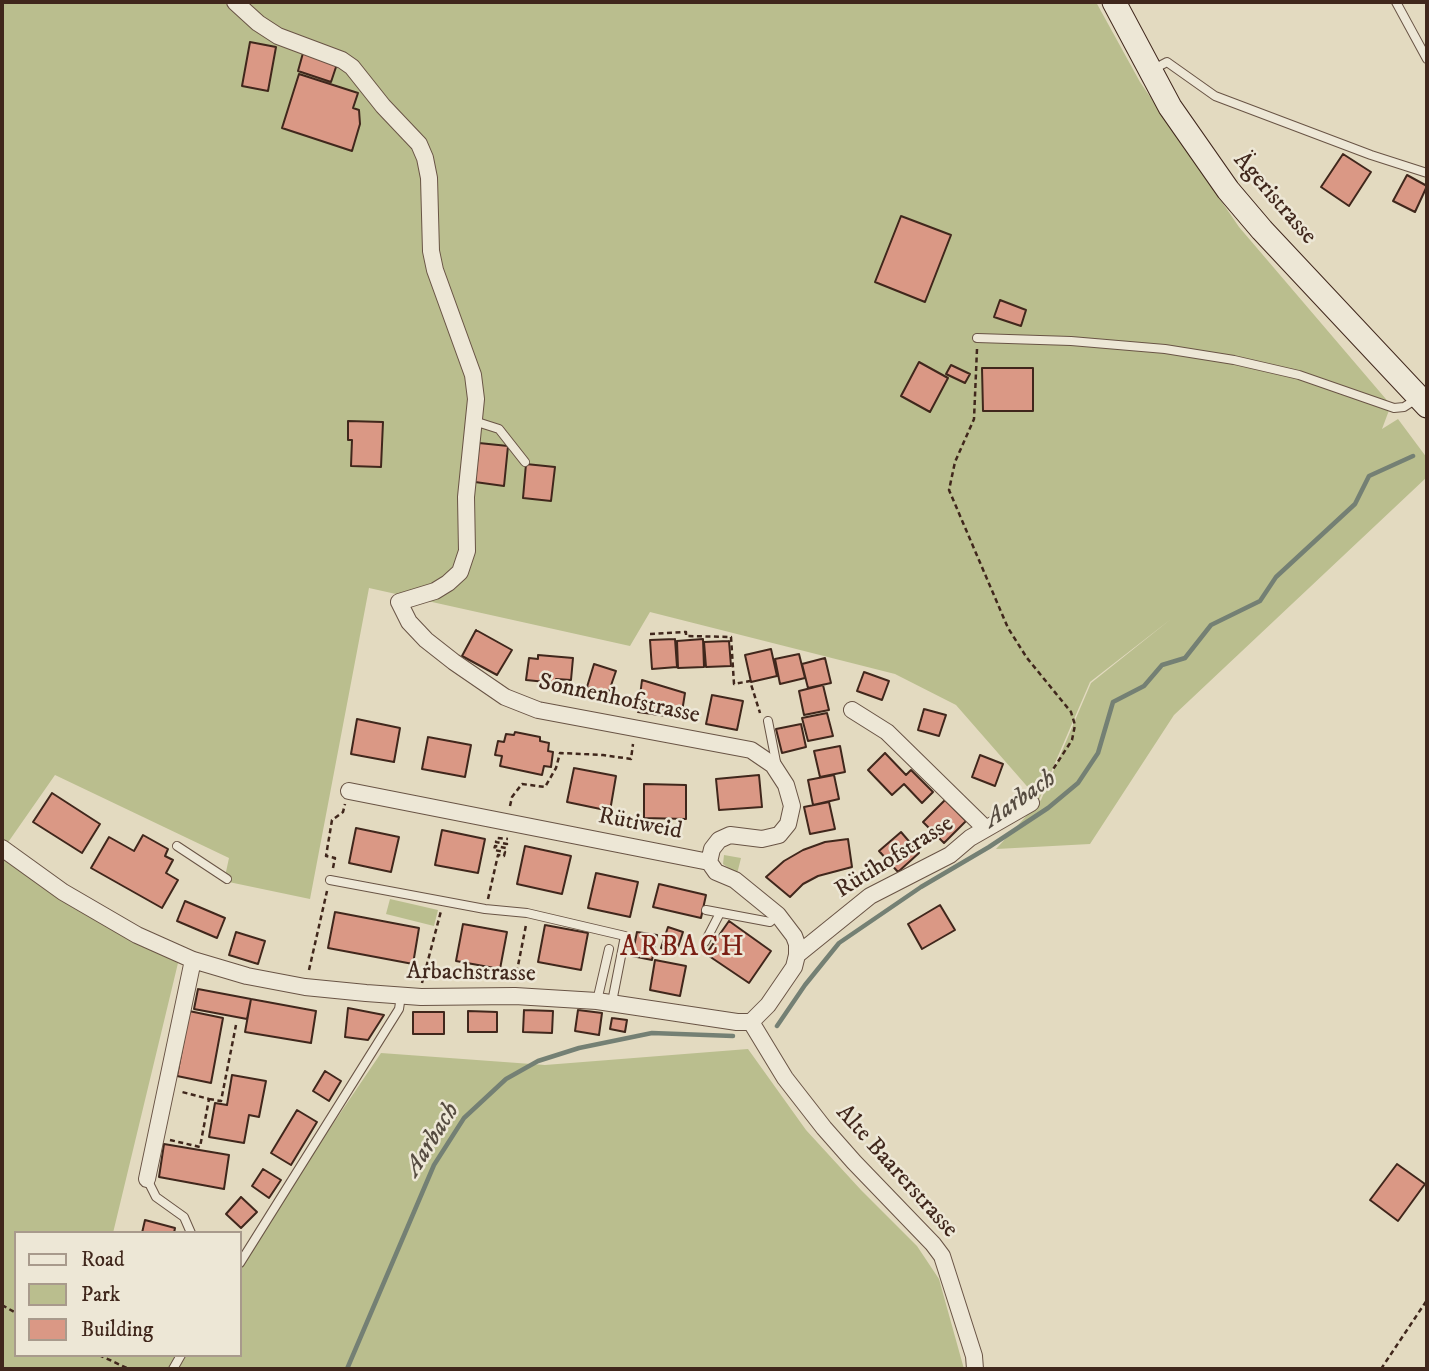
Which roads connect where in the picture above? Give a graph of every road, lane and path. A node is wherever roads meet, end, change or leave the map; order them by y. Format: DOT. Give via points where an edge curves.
graph roads {
  1 [pos="235,2"];
  2 [pos="1114,2"];
  3 [pos="1396,2"];
  4 [pos="1427,59"];
  5 [pos="1150,71"];
  6 [pos="1427,173"];
  7 [pos="977,338"];
  8 [pos="1424,401"];
  9 [pos="474,421"];
  10 [pos="525,462"];
  11 [pos="650,634"];
  12 [pos="750,681"];
  13 [pos="852,710"];
  14 [pos="768,721"];
  15 [pos="634,735"];
  16 [pos="779,773"];
  17 [pos="349,791"];
  18 [pos="1031,803"];
  19 [pos="510,807"];
  20 [pos="342,813"];
  21 [pos="985,828"];
  22 [pos="508,840"];
  23 [pos="177,846"];
  24 [pos="2,848"];
  25 [pos="335,858"];
  26 [pos="709,862"];
  27 [pos="227,878"];
  28 [pos="330,880"];
  29 [pos="489,893"];
  30 [pos="324,904"];
  31 [pos="706,910"];
  32 [pos="720,913"];
  33 [pos="778,915"];
  34 [pos="438,921"];
  35 [pos="525,934"];
  36 [pos="705,942"];
  37 [pos="609,949"];
  38 [pos="797,955"];
  39 [pos="193,960"];
  40 [pos="307,976"];
  41 [pos="421,983"];
  42 [pos="514,983"];
  43 [pos="401,996"];
  44 [pos="604,1002"];
  45 [pos="751,1022"];
  46 [pos="236,1026"];
  47 [pos="166,1089"];
  48 [pos="209,1098"];
  49 [pos="156,1137"];
  50 [pos="147,1179"];
  51 [pos="190,1231"];
  52 [pos="242,1260"];
  53 [pos="1427,1300"];
  54 [pos="103,1357"];
  55 [pos="129,1369"];
  56 [pos="975,1369"];
  57 [pos="1381,1369"];
  1 -- 9 [label="street, Sonnenhofstrasse" via="278,36 352,67 419,144 429,178 431,251 473,375"];
  2 -- 5 [label="main road, Ägeristrasse"];
  3 -- 4 [label="lane"];
  5 -- 6 [label="lane" via="1167,62 1215,96"];
  5 -- 8 [label="main road, Ägeristrasse" via="1228,190"];
  7 -- 8 [label="lane" via="1178,351 1298,375 1394,408"];
  7 -- 18 [label="path" via="974,419 949,490 1008,628 1071,712 1075,725 1072,740"];
  9 -- 10 [label="lane" via="499,429"];
  9 -- 16 [label="street, Sonnenhofstrasse" via="466,497 467,551 460,572 448,583 399,601 409,622 454,662 505,697 538,710 751,750"];
  11 -- 12 [label="path" via="731,637 734,684"];
  13 -- 21 [label="street, Rütihofstrasse" via="887,732"];
  14 -- 16 [label="lane"];
  15 -- 19 [label="path" via="631,759 560,754 545,787 522,784"];
  16 -- 26 [label="street, Sonnenhofstrasse" via="792,806 788,824 779,835 762,839 730,835 719,840"];
  17 -- 26 [label="street, Rütiweid"];
  18 -- 21 [label="street, Rütihofstrasse"];
  20 -- 25 [label="path" via="332,820 326,856"];
  21 -- 38 [label="street, Rütihofstrasse" via="950,855 870,896"];
  22 -- 29 [label="path" via="497,838 496,842 507,844 506,848 495,846 494,850 505,852 498,855"];
  23 -- 27 [label="lane"];
  24 -- 39 [label="street, Arbachstrasse" via="86,906"];
  26 -- 33 [label="street, Rütiweid" via="716,872 735,880"];
  28 -- 44 [label="lane" via="527,913 625,936"];
  30 -- 40 [label="path"];
  31 -- 32 [label="lane"];
  32 -- 33 [label="lane" via="770,922"];
  32 -- 36 [label="lane"];
  33 -- 38 [label="street, Rütiweid" via="794,936"];
  34 -- 41 [label="path"];
  35 -- 42 [label="path"];
  37 -- 44 [label="lane"];
  38 -- 45 [label="street" via="768,1005"];
  39 -- 43 [label="street, Arbachstrasse" via="305,987"];
  39 -- 47 [label="street"];
  43 -- 44 [label="street, Arbachstrasse"];
  43 -- 52 [label="lane" via="399,1009"];
  44 -- 45 [label="street, Arbachstrasse"];
  45 -- 56 [label="street, Alte Baarerstrasse" via="785,1078 824,1128 942,1256"];
  46 -- 48 [label="path" via="221,1101"];
  47 -- 48 [label="path"];
  47 -- 49 [label="street"];
  48 -- 49 [label="path" via="200,1147"];
  49 -- 50 [label="street"];
  50 -- 51 [label="lane" via="156,1197 184,1217"];
  53 -- 57 [label="path"];
  54 -- 55 [label="path"];
}
